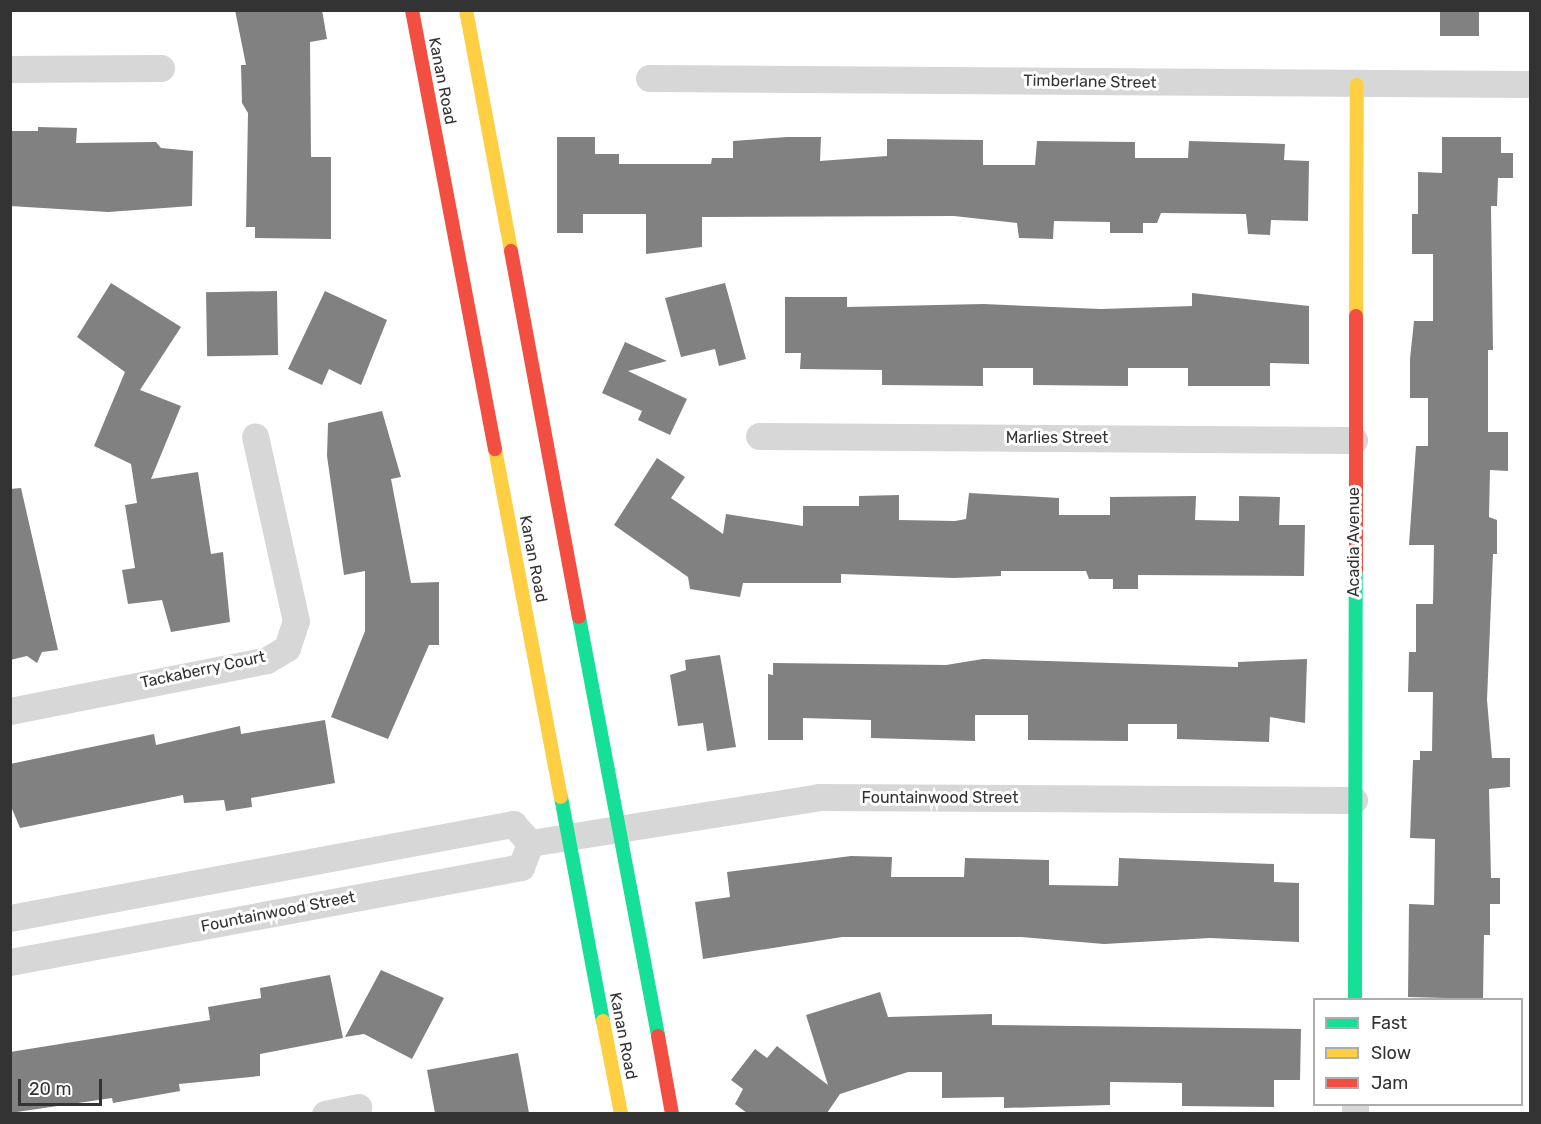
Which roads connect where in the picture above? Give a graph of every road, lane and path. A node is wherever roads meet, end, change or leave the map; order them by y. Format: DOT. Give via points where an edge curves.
graph roads {
  1 [pos="412,10"];
  2 [pos="466,10"];
  3 [pos="161,68"];
  4 [pos="10,69"];
  5 [pos="649,78"];
  6 [pos="1530,84"];
  7 [pos="1357,85"];
  8 [pos="255,436"];
  9 [pos="759,436"];
  10 [pos="1354,440"];
  11 [pos="10,711"];
  12 [pos="1354,800"];
  13 [pos="618,827"];
  14 [pos="569,836"];
  15 [pos="530,843"];
  16 [pos="10,918"];
  17 [pos="10,962"];
  18 [pos="1355,998"];
  19 [pos="358,1107"];
  20 [pos="325,1113"];
  21 [pos="621,1113"];
  22 [pos="672,1113"];
  1 -- 14 [label="main road, Kanan Road"];
  2 -- 13 [label="main road, Kanan Road"];
  3 -- 4 [label="street"];
  5 -- 7 [label="street, Timberlane Street"];
  6 -- 7 [label="street, Timberlane Street"];
  7 -- 10 [label="main road, Acadia Avenue"];
  8 -- 11 [label="street, Tackaberry Court" via="296,621 287,648 267,660"];
  9 -- 10 [label="street, Marlies Street"];
  10 -- 12 [label="main road, Acadia Avenue"];
  12 -- 13 [label="street, Fountainwood Street" via="819,797"];
  12 -- 18 [label="main road, Acadia Avenue"];
  13 -- 14 [label="street, Fountainwood Street"];
  13 -- 22 [label="main road, Kanan Road"];
  14 -- 15 [label="street, Fountainwood Street"];
  14 -- 21 [label="main road, Kanan Road"];
  15 -- 16 [label="street" via="513,824"];
  15 -- 17 [label="street, Fountainwood Street" via="521,867"];
  19 -- 20 [label="street"];
}
